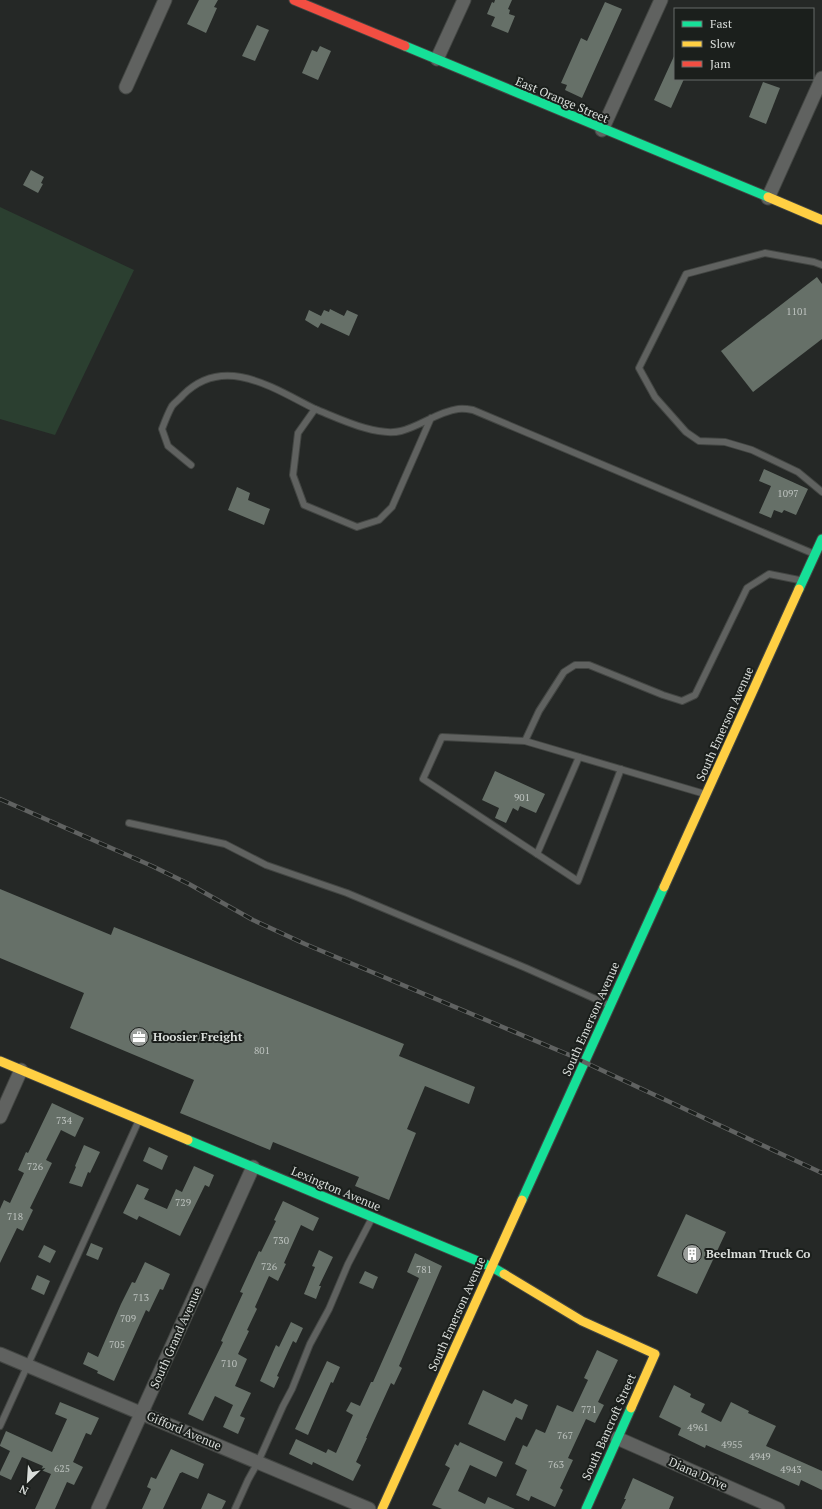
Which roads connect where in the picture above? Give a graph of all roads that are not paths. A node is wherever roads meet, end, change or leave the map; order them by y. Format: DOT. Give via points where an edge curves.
graph roads {
  1 [pos="165,0"];
  2 [pos="294,0"];
  3 [pos="464,0"];
  4 [pos="661,0"];
  5 [pos="437,59"];
  6 [pos="822,78"];
  7 [pos="126,87"];
  8 [pos="602,130"];
  9 [pos="768,198"];
  10 [pos="822,220"];
  11 [pos="822,265"];
  12 [pos="315,409"];
  13 [pos="431,418"];
  14 [pos="191,465"];
  15 [pos="822,492"];
  16 [pos="819,547"];
  17 [pos="803,581"];
  18 [pos="525,741"];
  19 [pos="579,757"];
  20 [pos="621,769"];
  21 [pos="706,794"];
  22 [pos="129,824"];
  23 [pos="537,854"];
  24 [pos="610,1005"];
  25 [pos="0,1061"];
  26 [pos="21,1070"];
  27 [pos="0,1117"];
  28 [pos="139,1119"];
  29 [pos="254,1167"];
  30 [pos="373,1217"];
  31 [pos="492,1267"];
  32 [pos="0,1354"];
  33 [pos="654,1354"];
  34 [pos="28,1365"];
  35 [pos="142,1413"];
  36 [pos="0,1426"];
  37 [pos="617,1438"];
  38 [pos="258,1462"];
  39 [pos="98,1509"];
  40 [pos="235,1509"];
  41 [pos="369,1509"];
  42 [pos="382,1509"];
  43 [pos="586,1509"];
  44 [pos="778,1509"];
  1 -- 7 [label="street"];
  2 -- 5 [label="street, East Orange Street"];
  3 -- 5 [label="street"];
  4 -- 8 [label="street"];
  5 -- 8 [label="street, East Orange Street"];
  6 -- 9 [label="street"];
  8 -- 9 [label="street, East Orange Street"];
  9 -- 10 [label="street, East Orange Street"];
  11 -- 15 [label="lane" via="765,253 686,274 640,368 655,397 686,432 699,441 725,442 752,450 798,472"];
  12 -- 13 [label="lane" via="386,433 401,431"];
  12 -- 13 [label="lane" via="298,433 293,475 304,505 357,527 379,520 392,507"];
  12 -- 14 [label="lane" via="259,381 232,376 213,376 192,386 172,406 162,429 168,446"];
  13 -- 16 [label="lane" via="458,409 473,410"];
  16 -- 17 [label="street, South Emerson Avenue"];
  17 -- 18 [label="lane" via="768,574 747,588 695,695 682,701 589,665 575,665 560,678 539,710"];
  17 -- 21 [label="street, South Emerson Avenue"];
  18 -- 19 [label="lane"];
  18 -- 23 [label="lane" via="442,737 423,779"];
  19 -- 20 [label="lane"];
  19 -- 23 [label="lane"];
  20 -- 21 [label="lane"];
  20 -- 23 [label="lane" via="578,881"];
  21 -- 24 [label="street, South Emerson Avenue"];
  22 -- 24 [label="lane" via="225,844 266,865 347,893"];
  24 -- 31 [label="street, South Emerson Avenue"];
  25 -- 26 [label="street, Lexington Avenue"];
  26 -- 27 [label="street"];
  26 -- 28 [label="street, Lexington Avenue"];
  28 -- 29 [label="street, Lexington Avenue"];
  28 -- 34 [label="lane"];
  29 -- 30 [label="street, Lexington Avenue"];
  29 -- 35 [label="street, South Grand Avenue"];
  30 -- 31 [label="street, Lexington Avenue"];
  30 -- 38 [label="lane" via="310,1344"];
  31 -- 33 [label="street, Lexington Avenue" via="582,1321"];
  31 -- 42 [label="street, South Emerson Avenue"];
  32 -- 34 [label="street, Gifford Avenue"];
  33 -- 37 [label="street, South Bancroft Street"];
  34 -- 35 [label="street, Gifford Avenue"];
  34 -- 36 [label="lane"];
  35 -- 38 [label="street, Gifford Avenue"];
  35 -- 39 [label="street, South Grand Avenue"];
  37 -- 43 [label="street, South Bancroft Street"];
  37 -- 44 [label="street, Diana Drive"];
  38 -- 40 [label="lane"];
  38 -- 41 [label="street, Gifford Avenue"];
}
